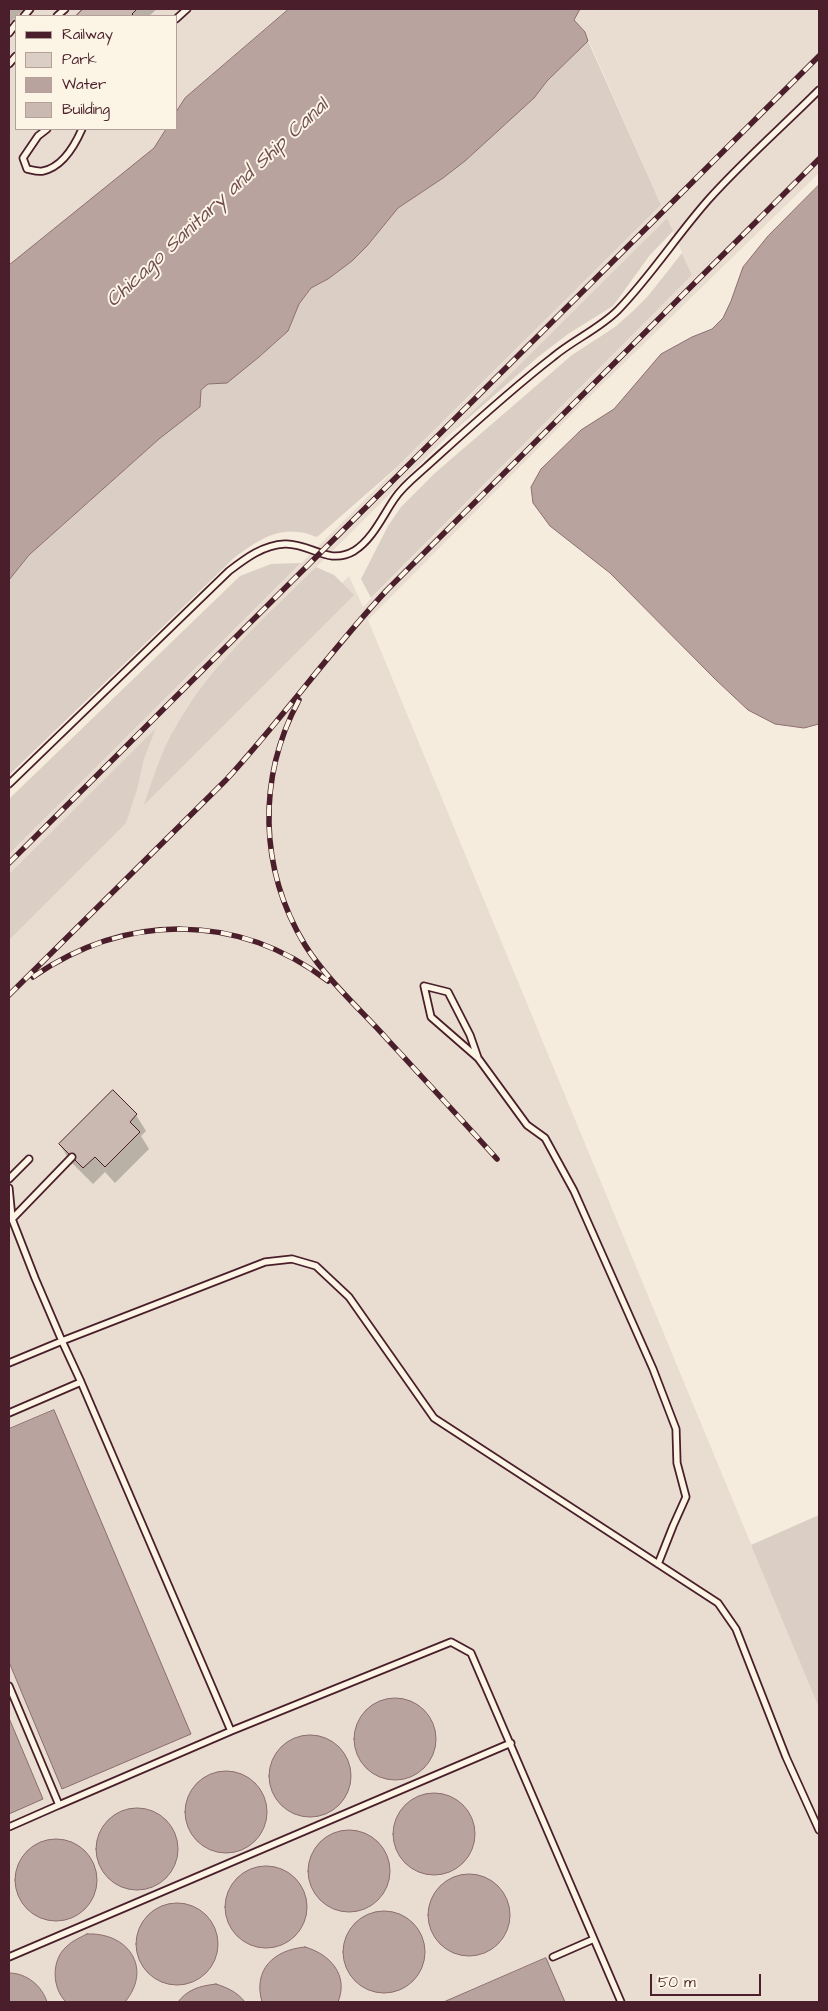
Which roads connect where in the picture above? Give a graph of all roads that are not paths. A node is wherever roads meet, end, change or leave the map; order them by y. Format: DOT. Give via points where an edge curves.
graph roads {
  1 [pos="819,90"];
  2 [pos="46,130"];
  3 [pos="81,130"];
  4 [pos="9,784"];
  5 [pos="478,1058"];
  6 [pos="72,1157"];
  7 [pos="29,1159"];
  8 [pos="9,1179"];
  9 [pos="9,1188"];
  10 [pos="12,1219"];
  11 [pos="62,1341"];
  12 [pos="9,1363"];
  13 [pos="81,1382"];
  14 [pos="9,1413"];
  15 [pos="658,1564"];
  16 [pos="9,1686"];
  17 [pos="230,1731"];
  18 [pos="511,1743"];
  19 [pos="60,1805"];
  20 [pos="9,1827"];
  21 [pos="819,1830"];
  22 [pos="594,1939"];
  23 [pos="9,1957"];
  24 [pos="553,1957"];
  25 [pos="621,2002"];
  1 -- 4 [label="lane" via="708,200 617,311 539,368 425,468 397,495 368,538 354,551 332,557 287,544 251,554 229,571"];
  2 -- 3 [label="lane" via="23,158 27,169 42,171 56,165"];
  5 -- 5 [label="lane" via="448,992 424,986 431,1016"];
  5 -- 15 [label="lane" via="527,1125 545,1138 574,1191 653,1368 676,1429 677,1463 686,1497"];
  6 -- 10 [label="lane"];
  7 -- 8 [label="lane"];
  9 -- 10 [label="lane"];
  10 -- 11 [label="lane"];
  11 -- 12 [label="lane"];
  11 -- 13 [label="lane"];
  11 -- 15 [label="lane" via="265,1262 292,1259 316,1266 349,1298 434,1418"];
  13 -- 14 [label="lane"];
  13 -- 17 [label="lane"];
  15 -- 21 [label="lane" via="718,1603 736,1629 786,1757"];
  16 -- 19 [label="lane"];
  17 -- 18 [label="lane" via="451,1642 472,1653"];
  17 -- 19 [label="lane"];
  18 -- 22 [label="lane"];
  18 -- 23 [label="lane"];
  19 -- 20 [label="lane"];
  22 -- 24 [label="lane"];
  22 -- 25 [label="lane"];
}
